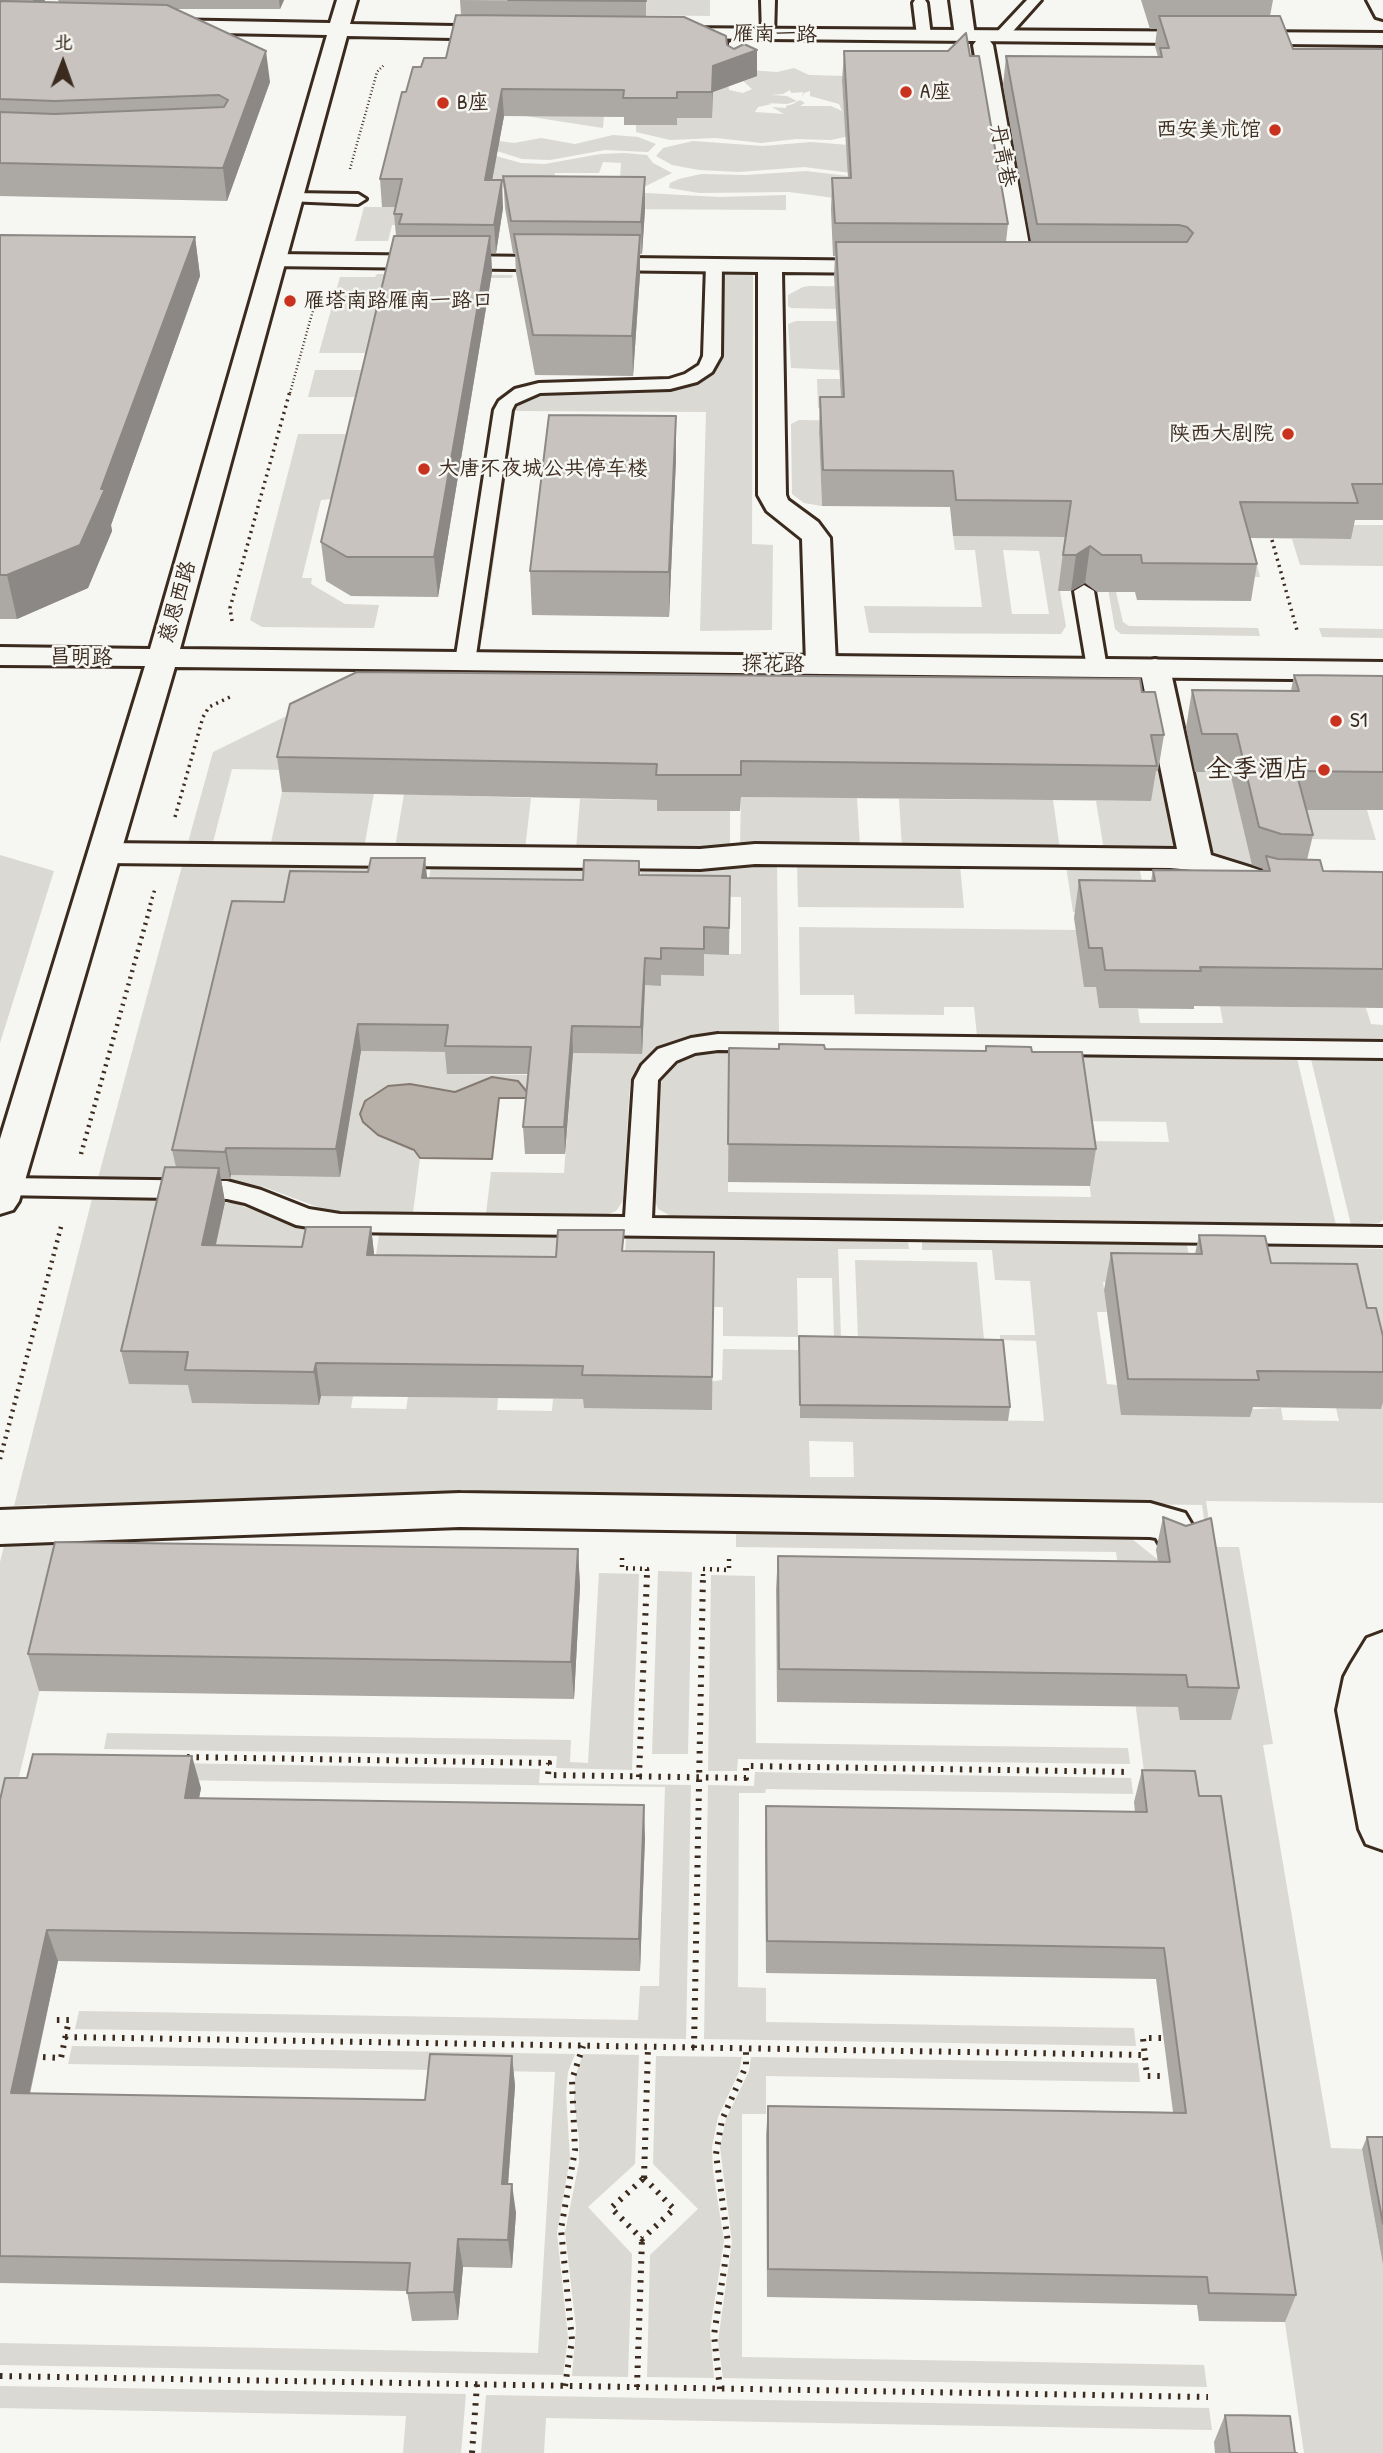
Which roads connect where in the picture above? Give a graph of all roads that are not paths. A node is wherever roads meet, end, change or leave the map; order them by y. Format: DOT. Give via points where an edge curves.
graph roads {
  1 [pos="347,0"];
  2 [pos="768,0"];
  3 [pos="960,0"];
  4 [pos="1034,0"];
  5 [pos="1377,0"];
  6 [pos="920,3"];
  7 [pos="1383,13"];
  8 [pos="143,32"];
  9 [pos="338,35"];
  10 [pos="769,35"];
  11 [pos="924,36"];
  12 [pos="520,37"];
  13 [pos="983,39"];
  14 [pos="1383,39"];
  15 [pos="736,43"];
  16 [pos="1383,49"];
  17 [pos="736,69"];
  18 [pos="292,198"];
  19 [pos="358,199"];
  20 [pos="274,261"];
  21 [pos="714,265"];
  22 [pos="770,265"];
  23 [pos="909,266"];
  24 [pos="993,267"];
  25 [pos="1021,267"];
  26 [pos="1049,267"];
  27 [pos="1084,592"];
  28 [pos="0,656"];
  29 [pos="162,659"];
  30 [pos="465,662"];
  31 [pos="821,665"];
  32 [pos="1097,668"];
  33 [pos="1155,668"];
  34 [pos="1383,671"];
  35 [pos="104,853"];
  36 [pos="1196,861"];
  37 [pos="1297,886"];
  38 [pos="1383,1050"];
  39 [pos="2,1194"];
  40 [pos="638,1227"];
  41 [pos="1383,1236"];
  42 [pos="0,1527"];
  43 [pos="1179,1540"];
  44 [pos="1383,1651"];
  45 [pos="1383,1829"];
  1 -- 9 [label="street, 慈恩西路"];
  2 -- 10 [label="lane"];
  3 -- 13 [label="street, 丹青巷"];
  4 -- 13 [label="lane"];
  5 -- 7 [label="street"];
  6 -- 11 [label="lane"];
  8 -- 9 [label="street"];
  9 -- 12 [label="street"];
  9 -- 18 [label="street, 慈恩西路"];
  10 -- 11 [label="street, 雁南一路"];
  10 -- 15 [label="street, 雁南一路" via="650,38"];
  11 -- 13 [label="street, 雁南一路"];
  13 -- 14 [label="street, 雁南一路"];
  13 -- 15 [label="street, 雁南一路"];
  13 -- 16 [label="street, 雁南一路"];
  13 -- 25 [label="street, 丹青巷"];
  15 -- 17 [label="lane"];
  18 -- 19 [label="lane"];
  18 -- 20 [label="street, 慈恩西路"];
  20 -- 21 [label="street"];
  20 -- 29 [label="street, 慈恩西路"];
  21 -- 22 [label="street"];
  21 -- 30 [label="lane" via="712,356 699,373 657,386 539,388 508,401"];
  22 -- 23 [label="street"];
  22 -- 31 [label="street" via="772,495 777,505 816,538"];
  24 -- 25 [label="street"];
  25 -- 26 [label="street"];
  27 -- 32 [label="lane"];
  28 -- 29 [label="street, 昌明路"];
  29 -- 30 [label="street, 探花路"];
  29 -- 35 [label="street, 慈恩西路"];
  30 -- 31 [label="street, 探花路"];
  31 -- 32 [label="street, 探花路"];
  32 -- 33 [label="street, 探花路"];
  33 -- 34 [label="street, 探花路"];
  33 -- 36 [label="street"];
  35 -- 36 [label="street" via="692,859 755,854"];
  35 -- 39 [label="street, 慈恩西路"];
  36 -- 37 [label="street" via="1253,881"];
  38 -- 40 [label="lane" via="718,1042 691,1046 667,1055 646,1080"];
  39 -- 40 [label="lane" via="227,1190 305,1217 340,1223"];
  40 -- 41 [label="lane"];
  42 -- 43 [label="street" via="402,1511 624,1512 1150,1520 1170,1525"];
  44 -- 45 [label="street" via="1367,1677 1360,1710"];
}
